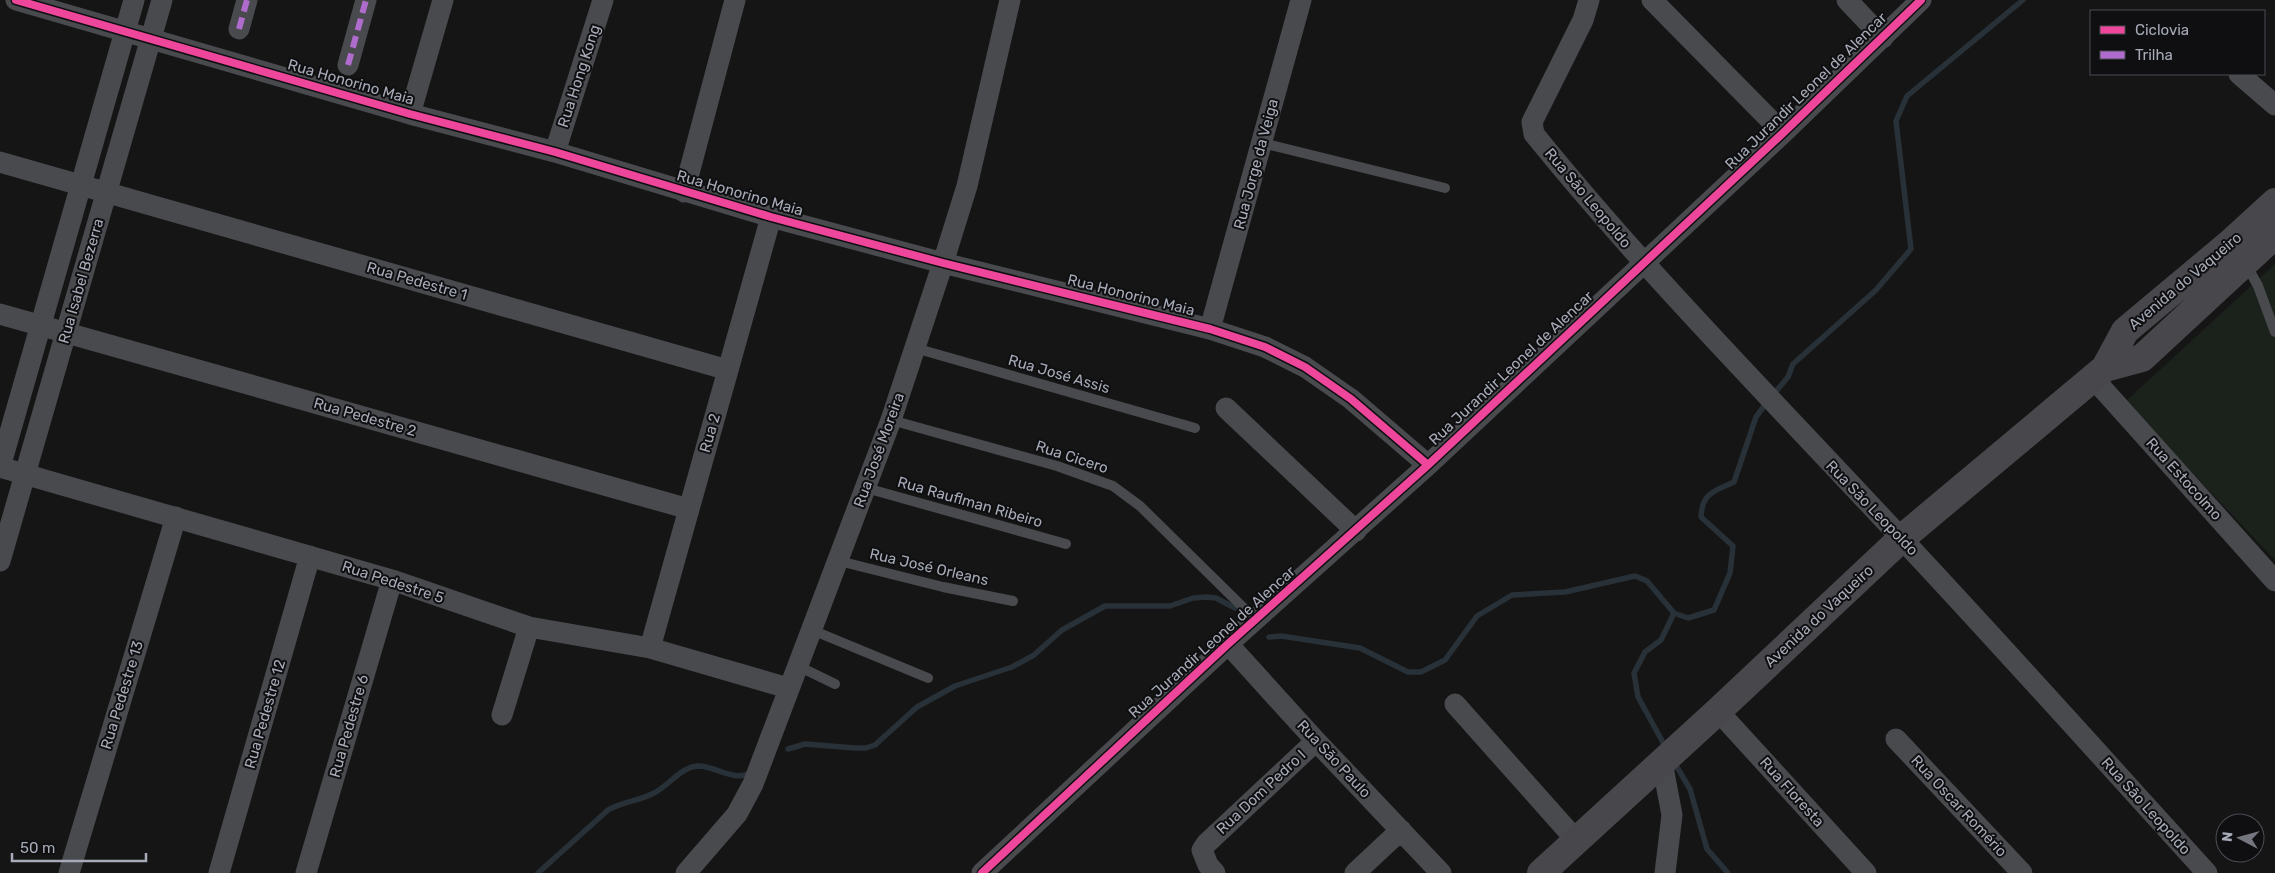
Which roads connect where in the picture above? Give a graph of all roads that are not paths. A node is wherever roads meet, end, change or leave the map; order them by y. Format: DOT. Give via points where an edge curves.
graph roads {
  1 [pos="16,0"];
  2 [pos="134,0"];
  3 [pos="162,0"];
  4 [pos="247,0"];
  5 [pos="366,0"];
  6 [pos="443,0"];
  7 [pos="603,0"];
  8 [pos="735,0"];
  9 [pos="1010,0"];
  10 [pos="1301,0"];
  11 [pos="1589,0"];
  12 [pos="1652,0"];
  13 [pos="1847,0"];
  14 [pos="1921,0"];
  15 [pos="239,29"];
  16 [pos="124,32"];
  17 [pos="1883,38"];
  18 [pos="151,39"];
  19 [pos="348,65"];
  20 [pos="2241,75"];
  21 [pos="2275,105"];
  22 [pos="410,114"];
  23 [pos="1783,133"];
  24 [pos="1262,143"];
  25 [pos="555,152"];
  26 [pos="0,162"];
  27 [pos="80,185"];
  28 [pos="1445,188"];
  29 [pos="684,192"];
  30 [pos="106,193"];
  31 [pos="2275,202"];
  32 [pos="772,217"];
  33 [pos="2275,235"];
  34 [pos="2237,253"];
  35 [pos="943,263"];
  36 [pos="1643,263"];
  37 [pos="0,314"];
  38 [pos="40,326"];
  39 [pos="1210,329"];
  40 [pos="66,332"];
  41 [pos="2275,332"];
  42 [pos="915,348"];
  43 [pos="728,370"];
  44 [pos="2099,373"];
  45 [pos="1226,408"];
  46 [pos="891,420"];
  47 [pos="1195,428"];
  48 [pos="1428,465"];
  49 [pos="0,467"];
  50 [pos="25,473"];
  51 [pos="866,488"];
  52 [pos="689,509"];
  53 [pos="176,517"];
  54 [pos="1356,531"];
  55 [pos="1902,538"];
  56 [pos="1066,544"];
  57 [pos="310,556"];
  58 [pos="0,561"];
  59 [pos="839,561"];
  60 [pos="392,580"];
  61 [pos="2275,581"];
  62 [pos="1013,601"];
  63 [pos="1256,620"];
  64 [pos="529,627"];
  65 [pos="812,630"];
  66 [pos="1228,644"];
  67 [pos="650,648"];
  68 [pos="798,666"];
  69 [pos="928,678"];
  70 [pos="835,684"];
  71 [pos="788,688"];
  72 [pos="1455,704"];
  73 [pos="1718,711"];
  74 [pos="502,715"];
  75 [pos="1896,739"];
  76 [pos="1316,740"];
  77 [pos="1668,756"];
  78 [pos="1401,830"];
  79 [pos="1576,840"];
  80 [pos="69,873"];
  81 [pos="219,873"];
  82 [pos="306,873"];
  83 [pos="686,873"];
  84 [pos="982,873"];
  85 [pos="1215,873"];
  86 [pos="1354,873"];
  87 [pos="1442,873"];
  88 [pos="1541,873"];
  89 [pos="1665,873"];
  90 [pos="1866,873"];
  91 [pos="2022,873"];
  92 [pos="2207,873"];
  1 -- 16 [label="street, Rua Honorino Maia"];
  2 -- 16 [label="street, Rua Isabel Bezerra"];
  3 -- 18 [label="street, Rua Isabel Bezerra"];
  4 -- 15 [label="street"];
  5 -- 19 [label="street"];
  6 -- 22 [label="street"];
  7 -- 25 [label="street, Rua Hong Kong"];
  8 -- 29 [label="street"];
  9 -- 35 [label="street, Rua José Moreira" via="967,186"];
  10 -- 24 [label="street, Rua Jorge da Veiga"];
  11 -- 36 [label="street, Rua São Leopoldo" via="1583,20 1532,122 1534,134"];
  12 -- 23 [label="street"];
  13 -- 17 [label="street"];
  14 -- 17 [label="street, Rua Jurandir Leonel de Alencar"];
  16 -- 18 [label="street, Rua Honorino Maia"];
  16 -- 27 [label="street, Rua Isabel Bezerra"];
  17 -- 23 [label="street, Rua Jurandir Leonel de Alencar"];
  18 -- 22 [label="street, Rua Honorino Maia"];
  18 -- 30 [label="street, Rua Isabel Bezerra"];
  20 -- 21 [label="street"];
  22 -- 25 [label="street, Rua Honorino Maia"];
  23 -- 36 [label="street, Rua Jurandir Leonel de Alencar"];
  24 -- 28 [label="lane"];
  24 -- 39 [label="street, Rua Jorge da Veiga"];
  25 -- 29 [label="street, Rua Honorino Maia"];
  26 -- 27 [label="street, Rua Pedestre 1"];
  27 -- 30 [label="street, Rua Pedestre 1"];
  27 -- 38 [label="street, Rua Isabel Bezerra"];
  29 -- 32 [label="street, Rua Honorino Maia"];
  30 -- 40 [label="street, Rua Isabel Bezerra"];
  30 -- 43 [label="street, Rua Pedestre 1"];
  31 -- 34 [label="street, Avenida do Vaqueiro"];
  32 -- 35 [label="street, Rua Honorino Maia"];
  32 -- 43 [label="street, Rua 2"];
  33 -- 34 [label="street, Avenida do Vaqueiro"];
  34 -- 41 [label="lane" via="2258,286"];
  34 -- 44 [label="street, Avenida do Vaqueiro" via="2142,358"];
  35 -- 39 [label="street, Rua Honorino Maia"];
  35 -- 42 [label="street, Rua José Moreira"];
  36 -- 48 [label="street, Rua Jurandir Leonel de Alencar"];
  36 -- 55 [label="street, Rua São Leopoldo"];
  37 -- 38 [label="street, Rua Pedestre 2"];
  38 -- 40 [label="street, Rua Pedestre 2"];
  38 -- 49 [label="street, Rua Isabel Bezerra"];
  39 -- 48 [label="street, Rua Honorino Maia" via="1265,347 1305,367 1351,399"];
  40 -- 50 [label="street, Rua Isabel Bezerra"];
  40 -- 52 [label="street, Rua Pedestre 2"];
  42 -- 46 [label="street, Rua José Moreira"];
  42 -- 47 [label="lane, Rua José Assis"];
  43 -- 52 [label="street, Rua 2"];
  44 -- 55 [label="street, Avenida do Vaqueiro"];
  44 -- 61 [label="street, Rua Estocolmo"];
  45 -- 54 [label="street"];
  46 -- 51 [label="street, Rua José Moreira"];
  46 -- 63 [label="lane, Rua Cicero" via="1057,466 1113,486 1140,506"];
  48 -- 54 [label="street, Rua Jurandir Leonel de Alencar"];
  49 -- 50 [label="street, Rua Pedestre 5"];
  50 -- 53 [label="street, Rua Pedestre 5"];
  50 -- 58 [label="street, Rua Isabel Bezerra"];
  51 -- 56 [label="lane, Rua Rauflman Ribeiro"];
  51 -- 59 [label="street, Rua José Moreira"];
  52 -- 67 [label="street, Rua 2"];
  53 -- 57 [label="street, Rua Pedestre 5"];
  53 -- 80 [label="street, Rua Pedestre 13"];
  54 -- 63 [label="street, Rua Jurandir Leonel de Alencar"];
  55 -- 73 [label="street, Avenida do Vaqueiro"];
  55 -- 92 [label="street, Rua São Leopoldo"];
  57 -- 60 [label="street, Rua Pedestre 5"];
  57 -- 81 [label="street, Rua Pedestre 12"];
  59 -- 62 [label="lane, Rua José Orleans"];
  59 -- 65 [label="street, Rua José Moreira"];
  60 -- 64 [label="street, Rua Pedestre 5"];
  60 -- 82 [label="street, Rua Pedestre 6"];
  63 -- 66 [label="street, Rua Jurandir Leonel de Alencar"];
  64 -- 67 [label="street, Rua Pedestre 5"];
  64 -- 74 [label="street"];
  65 -- 68 [label="street, Rua José Moreira"];
  65 -- 69 [label="lane"];
  66 -- 76 [label="street, Rua São Paulo"];
  66 -- 84 [label="street, Rua Jurandir Leonel de Alencar"];
  67 -- 71 [label="street, Rua Pedestre 5"];
  68 -- 70 [label="lane"];
  68 -- 71 [label="street, Rua José Moreira"];
  71 -- 83 [label="street, Rua José Moreira" via="753,784 736,814"];
  72 -- 79 [label="street"];
  73 -- 77 [label="street, Avenida do Vaqueiro"];
  73 -- 90 [label="street, Rua Floresta"];
  75 -- 91 [label="street, Rua Oscar Romério"];
  76 -- 78 [label="street, Rua São Paulo"];
  76 -- 85 [label="street, Rua Dom Pedro I" via="1206,844 1202,850 1203,857"];
  77 -- 79 [label="street, Avenida do Vaqueiro"];
  77 -- 89 [label="street" via="1672,816"];
  78 -- 86 [label="street"];
  78 -- 87 [label="street, Rua São Paulo"];
  79 -- 88 [label="street, Avenida do Vaqueiro"];
}
